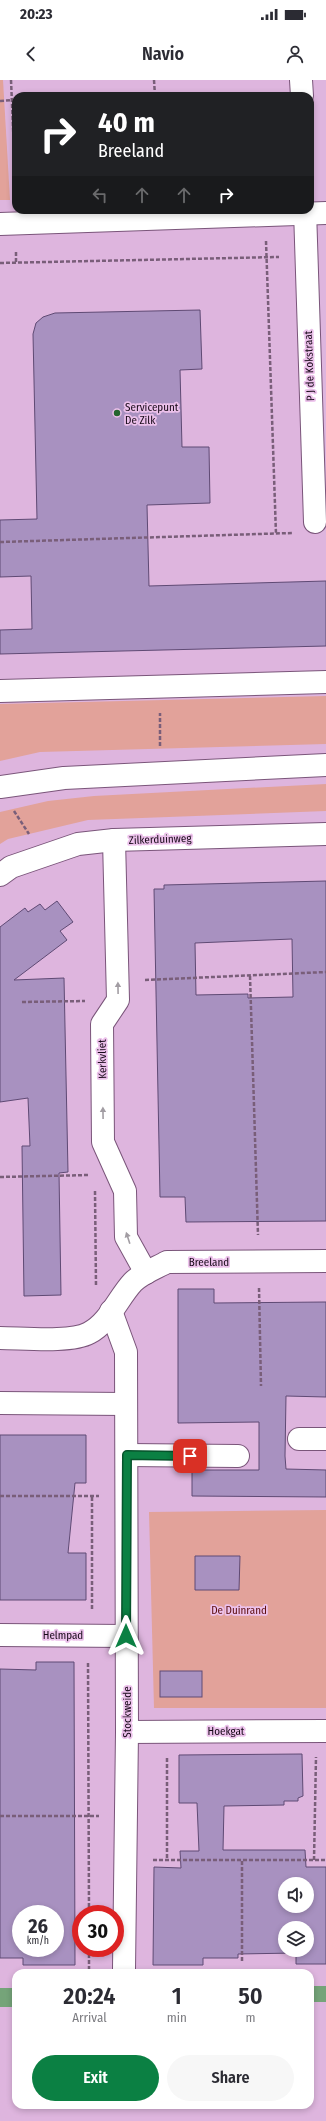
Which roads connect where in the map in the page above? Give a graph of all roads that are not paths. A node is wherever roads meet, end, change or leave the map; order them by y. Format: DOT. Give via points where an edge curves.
graph roads {
  1 [pos="301,80"];
  2 [pos="302,92"];
  3 [pos="314,212"];
  4 [pos="326,213"];
  5 [pos="278,214"];
  6 [pos="305,214"];
  7 [pos="0,224"];
  8 [pos="307,527"];
  9 [pos="326,682"];
  10 [pos="0,691"];
  11 [pos="326,765"];
  12 [pos="0,787"];
  13 [pos="326,834"];
  14 [pos="114,840"];
  15 [pos="0,875"];
  16 [pos="326,1262"];
  17 [pos="146,1272"];
  18 [pos="112,1311"];
  19 [pos="0,1338"];
  20 [pos="0,1403"];
  21 [pos="126,1404"];
  22 [pos="299,1439"];
  23 [pos="326,1439"];
  24 [pos="127,1455"];
  25 [pos="238,1456"];
  26 [pos="0,1635"];
  27 [pos="126,1636"];
  28 [pos="321,1731"];
  29 [pos="127,1732"];
  30 [pos="124,1969"];
  1 -- 2 [label="street"];
  3 -- 4 [label="street"];
  5 -- 7 [label="street"];
  6 -- 8 [label="street, P J de Kokstraat"];
  9 -- 10 [label="street"];
  11 -- 12 [label="street" via="64,778"];
  13 -- 14 [label="street, Zilkerduinweg"];
  14 -- 15 [label="street, Zilkerduinweg" via="78,844 11,867"];
  17 -- 14 [label="street, Kerkvliet, one-way" via="126,1237 125,1191 103,1142 102,1024 118,991"];
  16 -- 17 [label="street, Breeland" via="168,1262"];
  17 -- 18 [label="street, Breeland" via="133,1281"];
  18 -- 19 [label="street, Breeland" via="99,1327 75,1338"];
  18 -- 21 [label="street" via="126,1352"];
  20 -- 21 [label="street"];
  21 -- 24 [label="street"];
  22 -- 23 [label="street"];
  24 -- 25 [label="street"];
  24 -- 27 [label="street, Stockweide"];
  26 -- 27 [label="street, Helmpad"];
  27 -- 29 [label="street, Stockweide"];
  28 -- 29 [label="street, Hoekgat"];
  29 -- 30 [label="street, Stockweide"];
}
